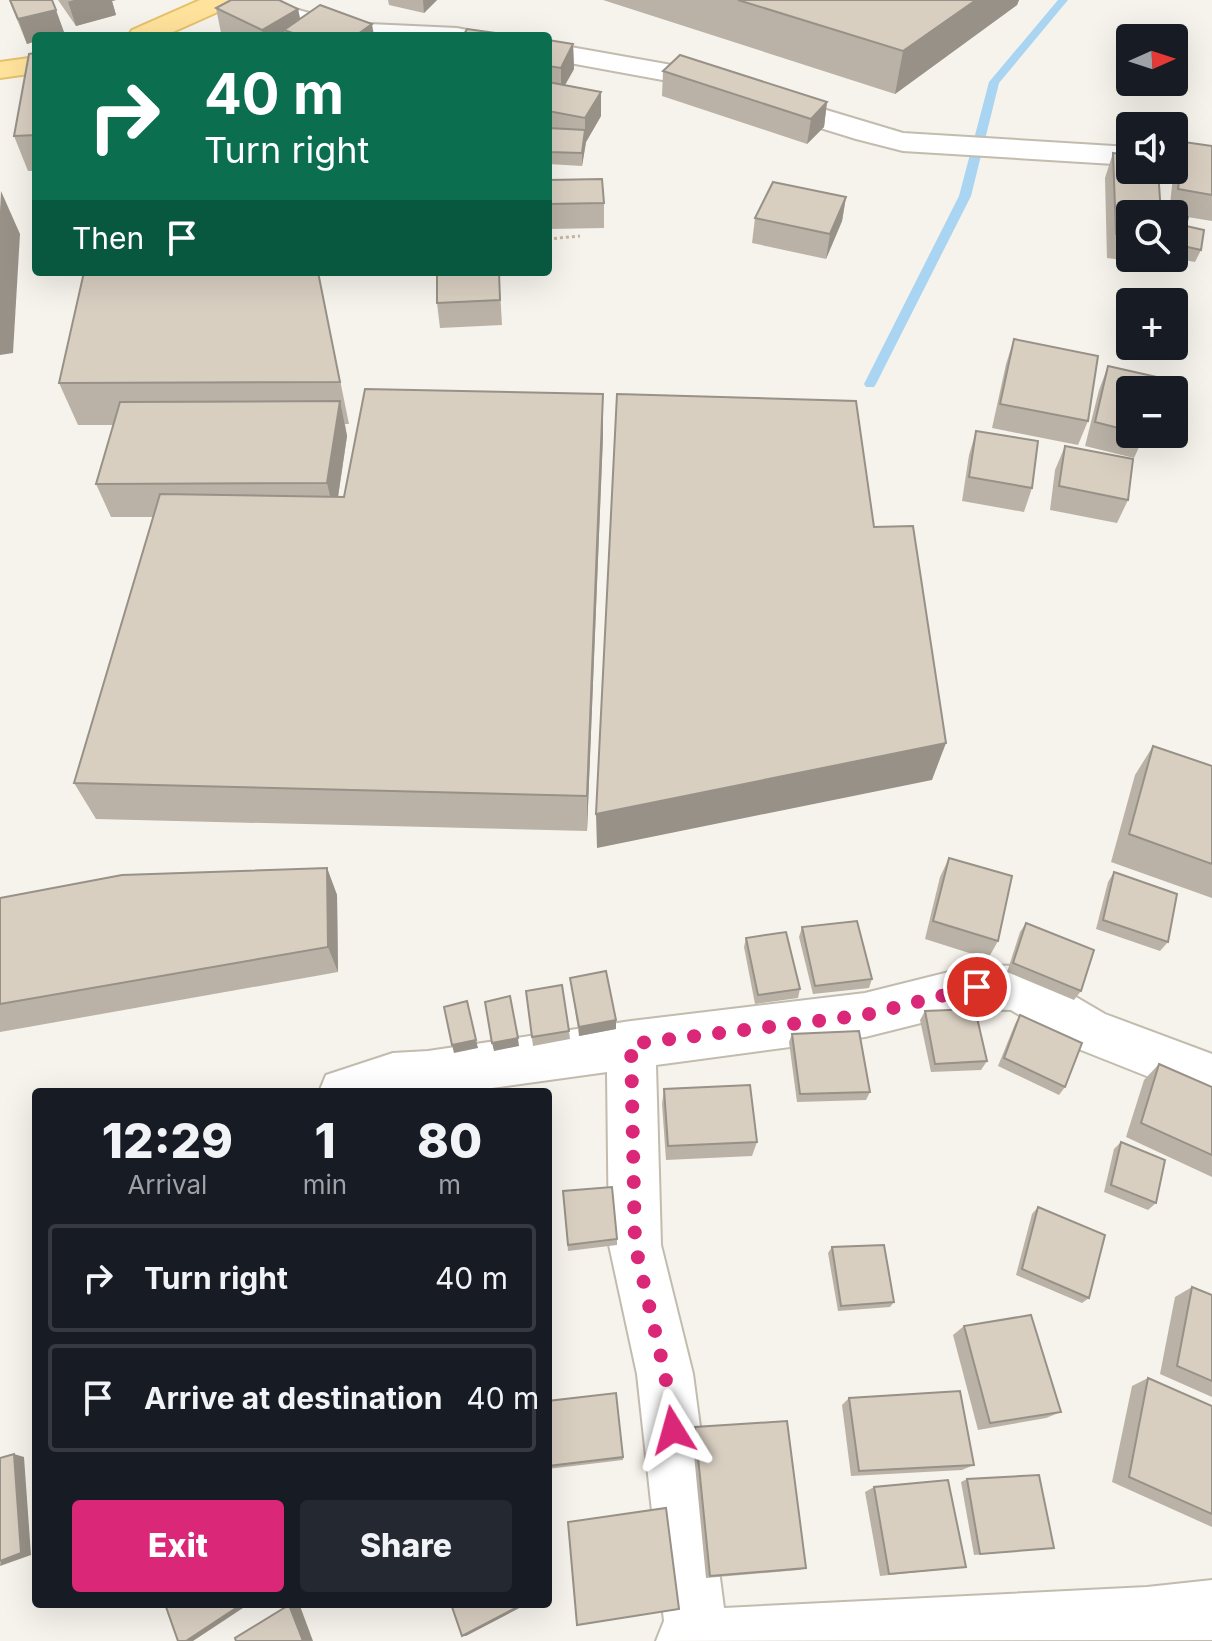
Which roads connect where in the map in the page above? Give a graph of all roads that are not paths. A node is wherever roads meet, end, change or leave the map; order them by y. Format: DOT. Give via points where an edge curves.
graph roads {
  1 [pos="222,0"];
  2 [pos="231,0"];
  3 [pos="151,32"];
  4 [pos="368,32"];
  5 [pos="552,52"];
  6 [pos="32,66"];
  7 [pos="0,70"];
  8 [pos="1116,155"];
  9 [pos="631,1044"];
  10 [pos="1212,1078"];
  11 [pos="357,1088"];
  12 [pos="1212,1610"];
  13 [pos="692,1640"];
  1 -- 3 [label="main road"];
  2 -- 4 [label="street" via="346,31"];
  5 -- 8 [label="street" via="673,73 903,142"];
  6 -- 7 [label="main road"];
  9 -- 10 [label="street" via="865,1015 977,987 1018,988 1088,1030"];
  9 -- 11 [label="street" via="393,1077"];
  9 -- 13 [label="street" via="635,1245 665,1374"];
  12 -- 13 [label="street"];
}
